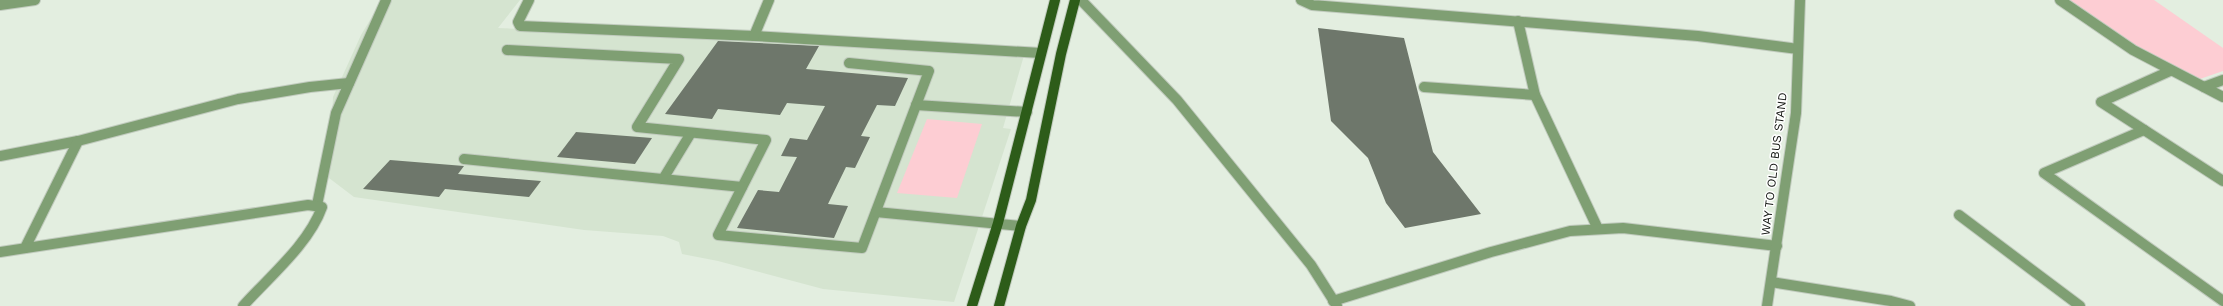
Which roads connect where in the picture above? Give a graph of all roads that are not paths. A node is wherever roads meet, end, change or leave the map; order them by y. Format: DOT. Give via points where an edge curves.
graph roads {
  1 [pos="35,0"];
  2 [pos="386,0"];
  3 [pos="529,0"];
  4 [pos="770,0"];
  5 [pos="1055,0"];
  6 [pos="1080,0"];
  7 [pos="1095,0"];
  8 [pos="1301,0"];
  9 [pos="1800,0"];
  10 [pos="2060,0"];
  11 [pos="0,5"];
  12 [pos="1518,21"];
  13 [pos="754,36"];
  14 [pos="1798,49"];
  15 [pos="507,50"];
  16 [pos="1041,53"];
  17 [pos="849,64"];
  18 [pos="2170,71"];
  19 [pos="2223,80"];
  20 [pos="350,83"];
  21 [pos="1424,87"];
  22 [pos="2204,87"];
  23 [pos="1535,95"];
  24 [pos="2223,97"];
  25 [pos="916,105"];
  26 [pos="1027,112"];
  27 [pos="2144,130"];
  28 [pos="691,133"];
  29 [pos="78,141"];
  30 [pos="0,156"];
  31 [pos="464,159"];
  32 [pos="663,179"];
  33 [pos="2223,181"];
  34 [pos="742,187"];
  35 [pos="317,205"];
  36 [pos="876,212"];
  37 [pos="1959,214"];
  38 [pos="998,223"];
  39 [pos="1022,226"];
  40 [pos="1598,229"];
  41 [pos="1777,246"];
  42 [pos="25,248"];
  43 [pos="0,252"];
  44 [pos="1771,282"];
  45 [pos="2223,301"];
  46 [pos="1335,303"];
  47 [pos="243,306"];
  48 [pos="972,306"];
  49 [pos="999,306"];
  50 [pos="1767,306"];
  51 [pos="1910,306"];
  52 [pos="2080,306"];
  1 -- 11 [label="street"];
  2 -- 20 [label="street"];
  3 -- 13 [label="street" via="518,22 520,26 650,34"];
  4 -- 13 [label="street"];
  5 -- 16 [label="main road"];
  6 -- 7 [label="street"];
  6 -- 39 [label="main road" via="1061,54 1031,200"];
  6 -- 46 [label="street" via="1177,100 1311,265"];
  8 -- 12 [label="street" via="1312,5"];
  9 -- 14 [label="street, WAY TO OLD BUS STAND"];
  10 -- 18 [label="street" via="2133,50"];
  12 -- 14 [label="street" via="1698,36"];
  12 -- 23 [label="street"];
  13 -- 16 [label="street"];
  14 -- 41 [label="street, WAY TO OLD BUS STAND" via="1796,113"];
  15 -- 28 [label="street" via="679,59 637,128"];
  16 -- 26 [label="main road"];
  17 -- 25 [label="street" via="929,71"];
  18 -- 22 [label="street"];
  18 -- 27 [label="street" via="2101,102"];
  19 -- 22 [label="street"];
  20 -- 29 [label="street" via="238,98"];
  20 -- 35 [label="street" via="336,114"];
  21 -- 23 [label="street"];
  22 -- 24 [label="street"];
  23 -- 40 [label="street"];
  25 -- 26 [label="street"];
  25 -- 36 [label="street"];
  26 -- 38 [label="main road"];
  27 -- 33 [label="street"];
  27 -- 45 [label="street" via="2044,173"];
  28 -- 32 [label="street"];
  28 -- 34 [label="street" via="766,140"];
  29 -- 30 [label="street"];
  29 -- 42 [label="street"];
  31 -- 32 [label="street"];
  32 -- 34 [label="street"];
  34 -- 36 [label="street" via="718,235 862,248"];
  35 -- 42 [label="street"];
  35 -- 47 [label="street" via="322,207 319,218"];
  36 -- 38 [label="street"];
  37 -- 52 [label="street"];
  38 -- 39 [label="street"];
  38 -- 48 [label="main road"];
  39 -- 49 [label="main road"];
  40 -- 41 [label="street" via="1624,228"];
  40 -- 46 [label="street" via="1570,231 1498,250"];
  41 -- 44 [label="street, WAY TO OLD BUS STAND"];
  42 -- 43 [label="street"];
  44 -- 50 [label="street, WAY TO OLD BUS STAND"];
  44 -- 51 [label="street"];
}
